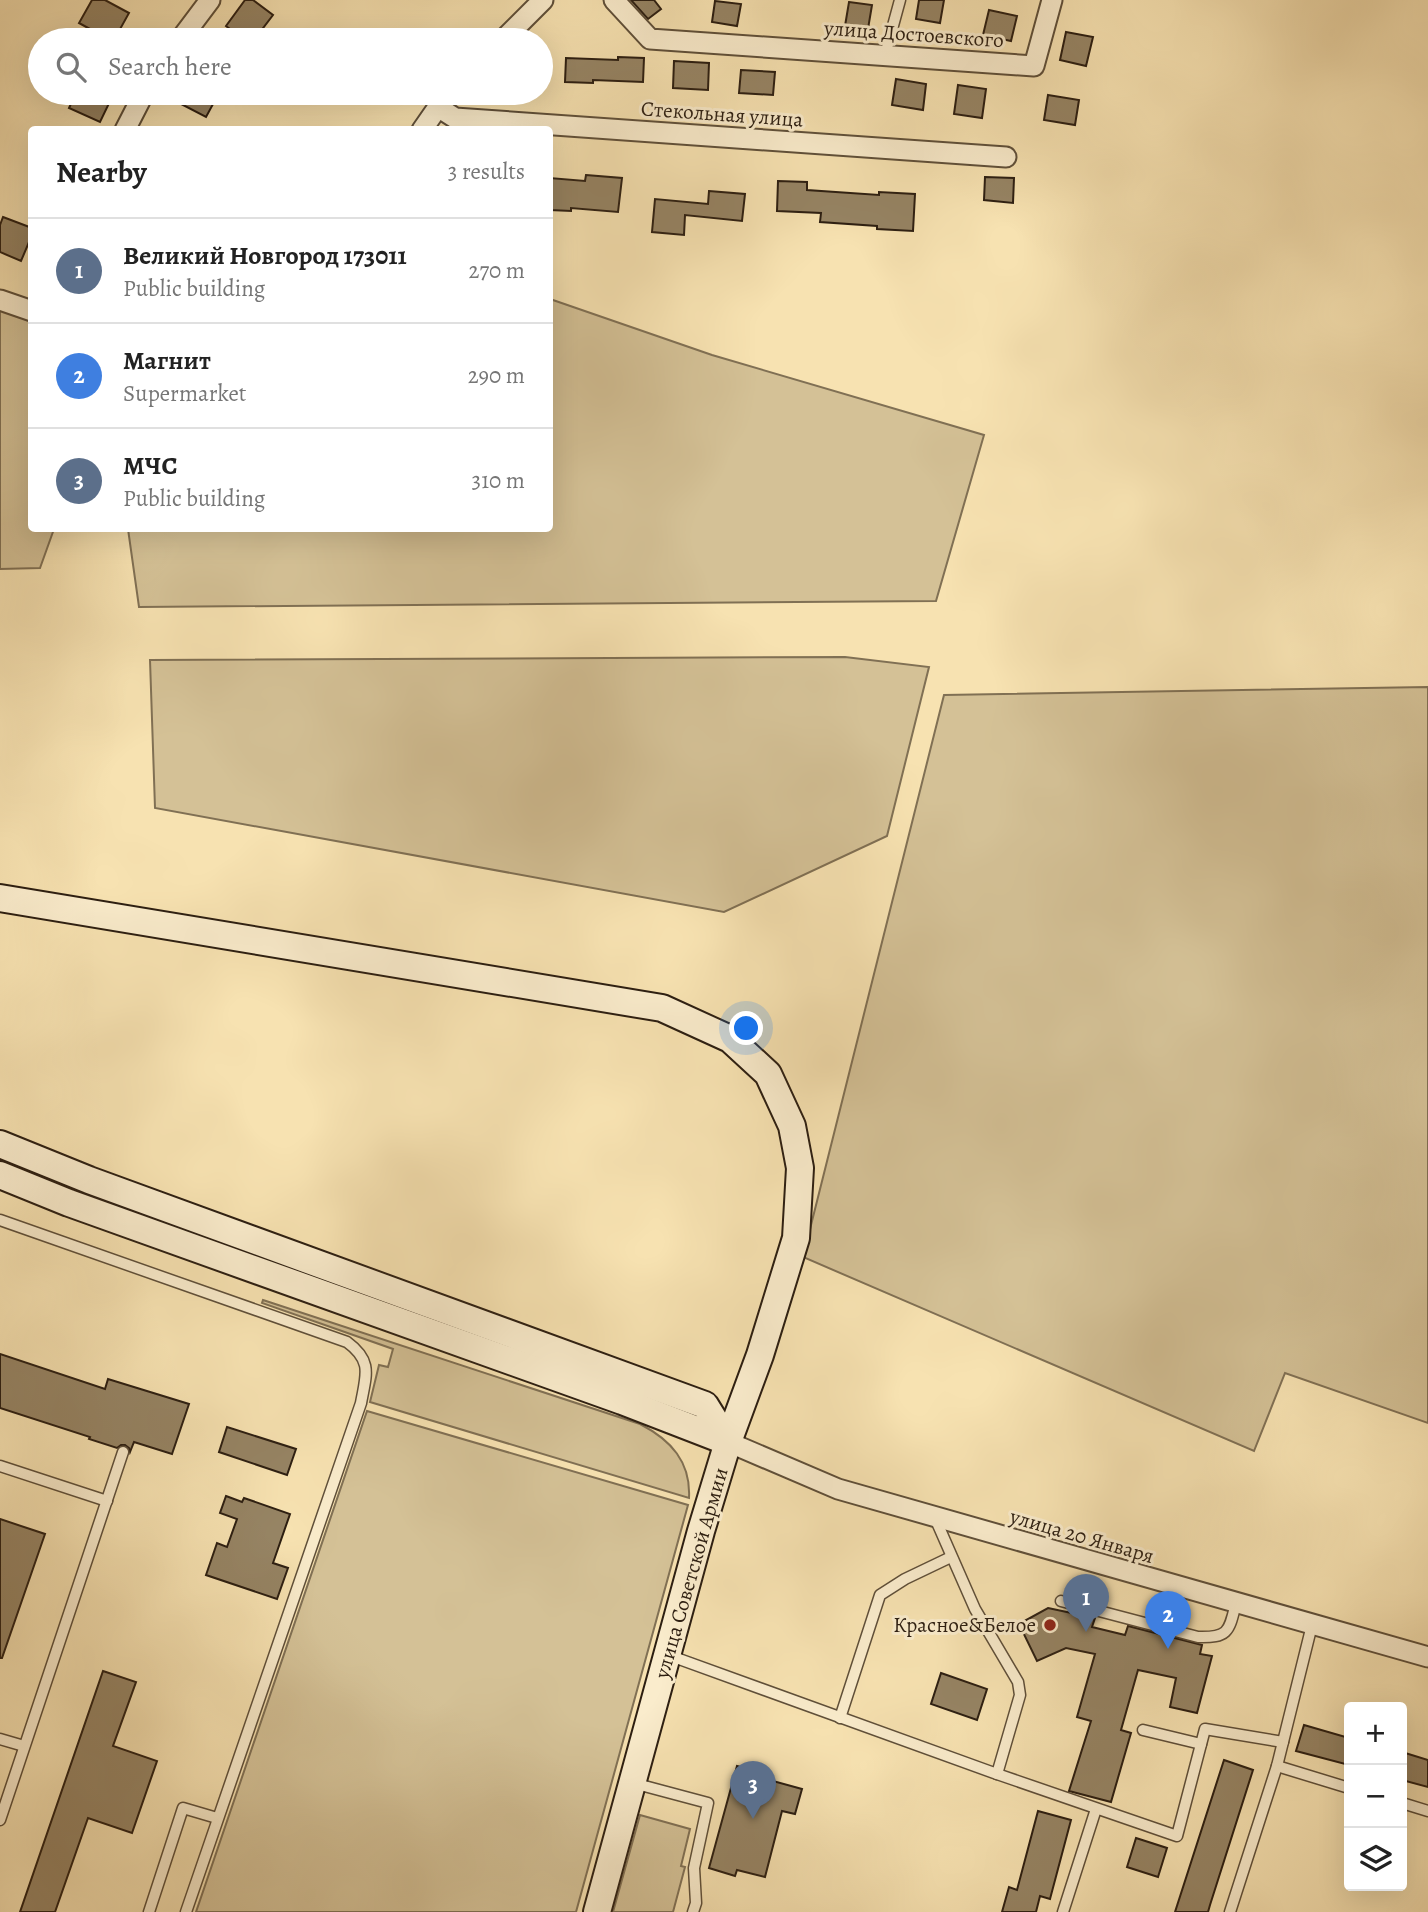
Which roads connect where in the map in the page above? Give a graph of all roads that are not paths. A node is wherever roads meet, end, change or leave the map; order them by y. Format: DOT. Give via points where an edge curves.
graph roads {
  1 [pos="210,0"];
  2 [pos="543,0"];
  3 [pos="614,0"];
  4 [pos="900,0"];
  5 [pos="1052,0"];
  6 [pos="189,28"];
  7 [pos="515,28"];
  8 [pos="885,55"];
  9 [pos="138,105"];
  10 [pos="440,105"];
  11 [pos="447,105"];
  12 [pos="127,126"];
  13 [pos="425,126"];
  14 [pos="1006,158"];
  15 [pos="0,300"];
  16 [pos="28,310"];
  17 [pos="0,898"];
  18 [pos="0,1144"];
  19 [pos="0,1175"];
  20 [pos="0,1220"];
  21 [pos="728,1442"];
  22 [pos="123,1451"];
  23 [pos="0,1466"];
  24 [pos="107,1501"];
  25 [pos="934,1518"];
  26 [pos="951,1557"];
  27 [pos="1061,1601"];
  28 [pos="1236,1604"];
  29 [pos="1312,1625"];
  30 [pos="668,1655"];
  31 [pos="1428,1657"];
  32 [pos="840,1718"];
  33 [pos="1143,1730"];
  34 [pos="0,1739"];
  35 [pos="1283,1742"];
  36 [pos="1201,1744"];
  37 [pos="24,1746"];
  38 [pos="1276,1766"];
  39 [pos="997,1774"];
  40 [pos="633,1783"];
  41 [pos="1344,1786"];
  42 [pos="1407,1805"];
  43 [pos="1096,1809"];
  44 [pos="1428,1811"];
  45 [pos="217,1818"];
  46 [pos="0,1820"];
  47 [pos="149,1912"];
  48 [pos="186,1912"];
  49 [pos="597,1912"];
  50 [pos="693,1912"];
  51 [pos="1063,1912"];
  52 [pos="1230,1912"];
  1 -- 6 [label="street"];
  2 -- 7 [label="street"];
  3 -- 8 [label="street, улица Достоевского" via="650,39"];
  4 -- 8 [label="lane"];
  5 -- 8 [label="street, улица Достоевского" via="1034,66"];
  9 -- 12 [label="street"];
  10 -- 13 [label="street, Стекольная улица"];
  11 -- 14 [label="street, Стекольная улица" via="455,118"];
  15 -- 16 [label="street"];
  17 -- 21 [label="main road, улица Советской Армии" via="662,1007 730,1038 768,1074 792,1126 800,1168 796,1238"];
  18 -- 21 [label="main road" via="705,1405"];
  19 -- 21 [label="main road"];
  20 -- 45 [label="lane" via="347,1342 365,1360 361,1403"];
  21 -- 25 [label="street, улица 20 Января" via="838,1489"];
  21 -- 30 [label="main road, улица Советской Армии"];
  22 -- 24 [label="lane"];
  23 -- 24 [label="lane"];
  24 -- 37 [label="lane"];
  25 -- 26 [label="lane"];
  25 -- 28 [label="street, улица 20 Января"];
  26 -- 32 [label="lane" via="880,1595"];
  26 -- 39 [label="lane" via="1018,1682 1020,1695"];
  27 -- 28 [label="lane" via="1198,1637 1222,1634 1230,1627"];
  28 -- 29 [label="street, улица 20 Января"];
  29 -- 31 [label="street, улица 20 Января"];
  29 -- 35 [label="lane"];
  30 -- 32 [label="lane"];
  30 -- 40 [label="main road, улица Советской Армии"];
  32 -- 39 [label="lane"];
  33 -- 36 [label="lane"];
  34 -- 37 [label="lane"];
  35 -- 36 [label="lane" via="1205,1729"];
  35 -- 38 [label="lane"];
  36 -- 43 [label="lane" via="1177,1836"];
  37 -- 46 [label="lane"];
  38 -- 41 [label="lane"];
  38 -- 52 [label="lane"];
  39 -- 43 [label="lane"];
  40 -- 49 [label="main road, улица Советской Армии"];
  40 -- 50 [label="lane" via="708,1804 694,1868"];
  42 -- 44 [label="lane"];
  43 -- 51 [label="lane"];
  45 -- 47 [label="lane" via="183,1808"];
  45 -- 48 [label="lane"];
}
